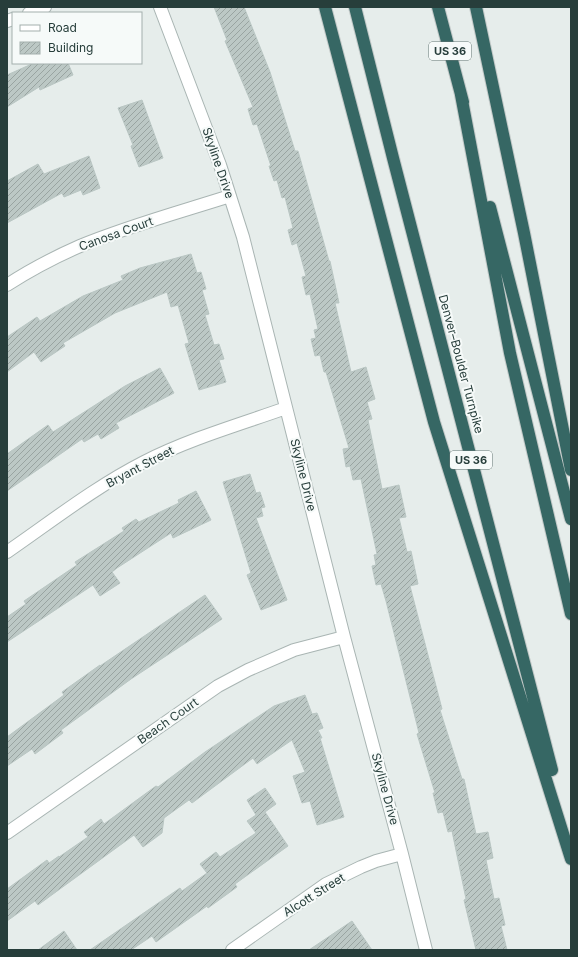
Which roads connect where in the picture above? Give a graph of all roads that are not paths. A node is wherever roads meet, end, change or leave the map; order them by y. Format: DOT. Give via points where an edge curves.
graph roads {
  1 [pos="45,7"];
  2 [pos="160,7"];
  3 [pos="325,7"];
  4 [pos="356,7"];
  5 [pos="438,7"];
  6 [pos="476,7"];
  7 [pos="31,12"];
  8 [pos="461,95"];
  9 [pos="230,196"];
  10 [pos="7,285"];
  11 [pos="286,408"];
  12 [pos="571,470"];
  13 [pos="571,520"];
  14 [pos="7,552"];
  15 [pos="571,614"];
  16 [pos="344,637"];
  17 [pos="7,833"];
  18 [pos="571,845"];
  19 [pos="402,854"];
  20 [pos="571,859"];
  21 [pos="232,950"];
  22 [pos="426,950"];
  1 -- 7 [label="street"];
  2 -- 9 [label="street, Skyline Drive"];
  3 -- 20 [label="highway" via="434,422"];
  4 -- 18 [label="highway, Denver–Boulder Turnpike / US 36"];
  5 -- 8 [label="highway, US 36"];
  6 -- 12 [label="highway"];
  8 -- 13 [label="highway, US 36"];
  8 -- 15 [label="highway" via="510,353"];
  9 -- 10 [label="street, Canosa Court" via="78,247"];
  9 -- 11 [label="street, Skyline Drive" via="243,237"];
  11 -- 14 [label="street, Bryant Street" via="195,439 143,462 90,494"];
  11 -- 16 [label="street, Skyline Drive"];
  16 -- 17 [label="street, Beach Court" via="294,650 218,686"];
  16 -- 19 [label="street, Skyline Drive"];
  19 -- 21 [label="street, Alcott Street" via="376,861 326,884"];
  19 -- 22 [label="street, Skyline Drive"];
}
